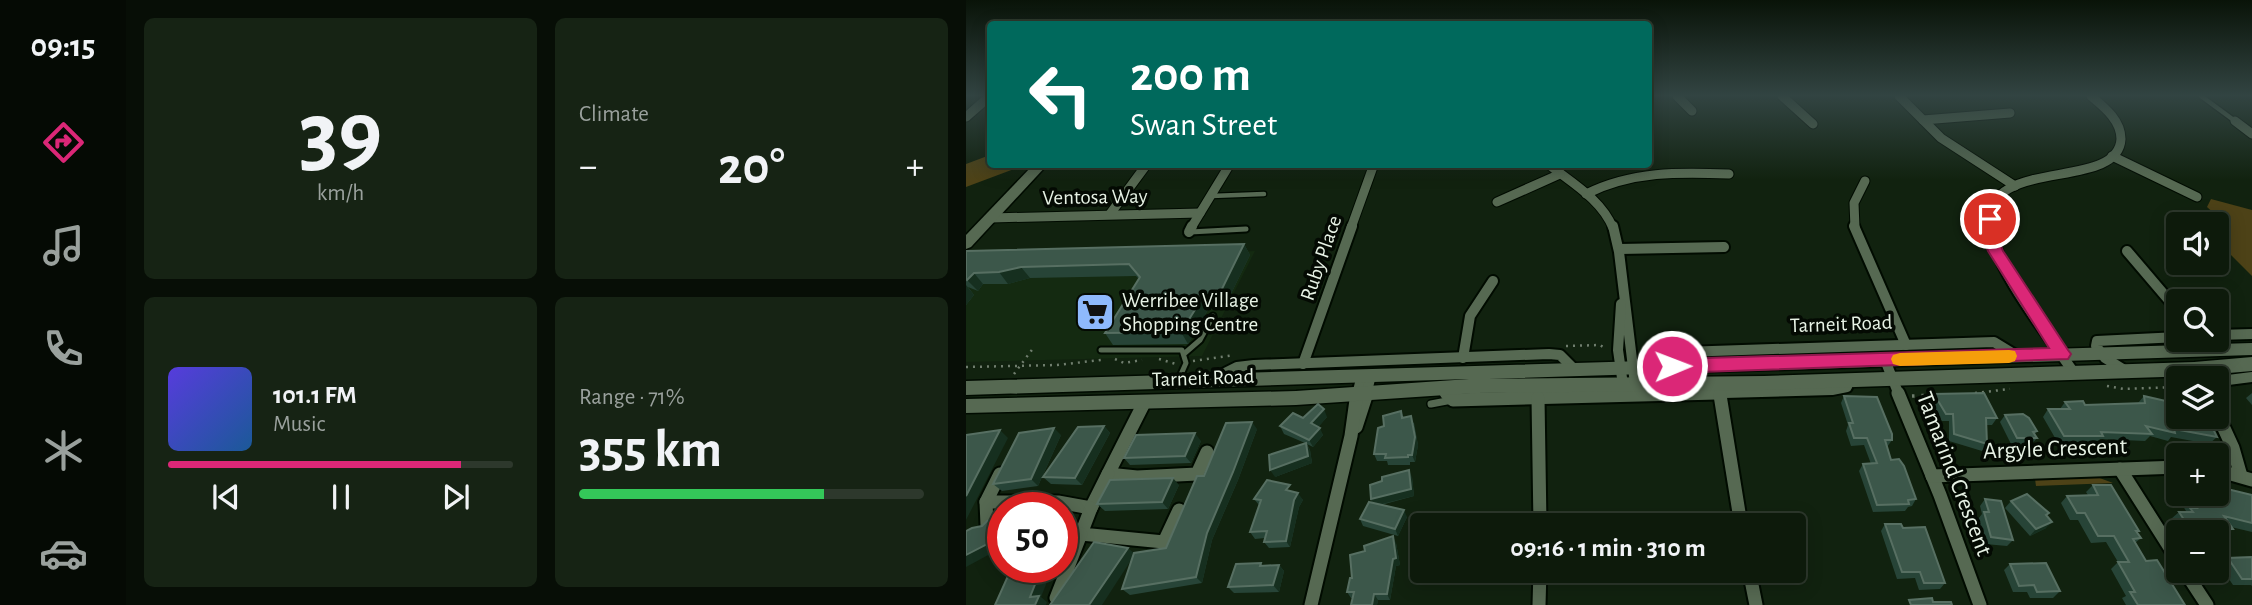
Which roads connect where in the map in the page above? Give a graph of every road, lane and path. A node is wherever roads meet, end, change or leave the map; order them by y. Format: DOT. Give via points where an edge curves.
graph roads {
  1 [pos="1928,124"];
  2 [pos="2118,124"];
  3 [pos="2112,156"];
  4 [pos="1038,168"];
  5 [pos="1144,168"];
  6 [pos="1228,168"];
  7 [pos="1373,168"];
  8 [pos="1552,168"];
  9 [pos="1559,174"];
  10 [pos="1729,174"];
  11 [pos="1865,181"];
  12 [pos="2018,185"];
  13 [pos="1264,194"];
  14 [pos="1586,194"];
  15 [pos="1211,196"];
  16 [pos="2197,197"];
  17 [pos="1497,202"];
  18 [pos="1200,213"];
  19 [pos="1110,214"];
  20 [pos="991,218"];
  21 [pos="1246,229"];
  22 [pos="1189,232"];
  23 [pos="966,244"];
  24 [pos="1724,247"];
  25 [pos="1620,249"];
  26 [pos="2127,251"];
  27 [pos="1493,281"];
  28 [pos="2166,297"];
  29 [pos="1213,316"];
  30 [pos="2252,334"];
  31 [pos="2229,335"];
  32 [pos="2166,337"];
  33 [pos="1906,345"];
  34 [pos="2252,349"];
  35 [pos="1101,350"];
  36 [pos="1185,353"];
  37 [pos="2100,353"];
  38 [pos="2062,354"];
  39 [pos="2017,356"];
  40 [pos="1463,358"];
  41 [pos="1885,360"];
  42 [pos="1843,361"];
  43 [pos="1228,363"];
  44 [pos="1303,364"];
  45 [pos="2252,364"];
  46 [pos="1241,366"];
  47 [pos="1672,366"];
  48 [pos="1574,369"];
  49 [pos="2126,371"];
  50 [pos="2074,373"];
  51 [pos="1366,375"];
  52 [pos="1628,376"];
  53 [pos="2252,377"];
  54 [pos="1892,378"];
  55 [pos="1212,380"];
  56 [pos="1849,380"];
  57 [pos="2229,380"];
  58 [pos="1178,381"];
  59 [pos="1122,382"];
  60 [pos="1081,383"];
  61 [pos="1688,383"];
  62 [pos="2098,385"];
  63 [pos="2021,387"];
  64 [pos="2166,387"];
  65 [pos="966,388"];
  66 [pos="1973,393"];
  67 [pos="1447,394"];
  68 [pos="1362,395"];
  69 [pos="1720,395"];
  70 [pos="1938,395"];
  71 [pos="1899,397"];
  72 [pos="1538,398"];
  73 [pos="1144,403"];
  74 [pos="1109,404"];
  75 [pos="1431,404"];
  76 [pos="1065,405"];
  77 [pos="966,406"];
  78 [pos="2224,429"];
  79 [pos="1207,452"];
  80 [pos="1005,464"];
  81 [pos="2166,467"];
  82 [pos="2120,469"];
  83 [pos="2229,473"];
  84 [pos="1108,474"];
  85 [pos="1932,476"];
  86 [pos="2247,478"];
  87 [pos="986,502"];
  88 [pos="1091,508"];
  89 [pos="1179,510"];
  90 [pos="1539,513"];
  91 [pos="1739,513"];
  92 [pos="987,525"];
  93 [pos="1081,534"];
  94 [pos="2166,542"];
  95 [pos="1540,583"];
  96 [pos="1752,583"];
  97 [pos="2193,583"];
  98 [pos="1056,597"];
  99 [pos="1311,605"];
  100 [pos="1539,605"];
  101 [pos="1756,605"];
  102 [pos="1980,605"];
  103 [pos="2207,605"];
  1 -- 12 [label="street" via="1951,145"];
  2 -- 3 [label="street" via="2121,142"];
  3 -- 12 [label="street" via="2089,169"];
  3 -- 16 [label="street"];
  4 -- 20 [label="main road"];
  5 -- 19 [label="street"];
  6 -- 15 [label="street"];
  7 -- 44 [label="street, Ruby Place"];
  8 -- 9 [label="street"];
  9 -- 14 [label="street"];
  9 -- 17 [label="street"];
  10 -- 14 [label="street" via="1649,173"];
  11 -- 33 [label="street" via="1854,203 1854,226"];
  12 -- 38 [label="street" via="1993,206 1992,242"];
  13 -- 15 [label="lane"];
  14 -- 25 [label="street" via="1611,222"];
  15 -- 18 [label="street"];
  18 -- 19 [label="street, Ventosa Way"];
  18 -- 22 [label="street"];
  19 -- 20 [label="street, Ventosa Way"];
  20 -- 23 [label="main road"];
  21 -- 22 [label="lane"];
  24 -- 25 [label="street"];
  25 -- 52 [label="street" via="1618,333"];
  26 -- 28 [label="street"];
  27 -- 40 [label="street" via="1470,316"];
  29 -- 36 [label="lane" via="1200,340"];
  30 -- 31 [label="street"];
  32 -- 37 [label="street" via="2100,340 2096,346"];
  33 -- 39 [label="street, Tarneit Road" via="1994,342"];
  33 -- 47 [label="street, Tarneit Road" via="1682,352 1673,356"];
  34 -- 37 [label="main road, Tarneit Road"];
  35 -- 36 [label="lane" via="1174,348"];
  36 -- 58 [label="lane"];
  37 -- 38 [label="main road, Tarneit Road"];
  37 -- 49 [label="street"];
  38 -- 39 [label="main road, Tarneit Road"];
  38 -- 50 [label="street"];
  39 -- 41 [label="main road, Tarneit Road"];
  40 -- 44 [label="street, Tarneit Road"];
  40 -- 48 [label="street, Tarneit Road" via="1556,354"];
  41 -- 42 [label="main road, Tarneit Road"];
  41 -- 54 [label="street, Tamarind Crescent"];
  42 -- 47 [label="main road, Tarneit Road"];
  42 -- 56 [label="main road"];
  43 -- 46 [label="lane, Tarneit Road"];
  44 -- 46 [label="street, Tarneit Road"];
  45 -- 49 [label="main road, Tarneit Road"];
  46 -- 55 [label="street, Tarneit Road"];
  47 -- 52 [label="main road, Tarneit Road"];
  47 -- 61 [label="street"];
  48 -- 51 [label="main road, Tarneit Road"];
  48 -- 52 [label="main road, Tarneit Road"];
  49 -- 50 [label="main road, Tarneit Road"];
  50 -- 54 [label="main road, Tarneit Road"];
  51 -- 55 [label="main road, Tarneit Road"];
  51 -- 68 [label="street"];
  52 -- 61 [label="main road, Tarneit Road"];
  52 -- 67 [label="main road, Tarneit Road"];
  53 -- 57 [label="street"];
  54 -- 56 [label="main road, Tarneit Road"];
  54 -- 71 [label="street, Tamarind Crescent"];
  55 -- 58 [label="main road, Tarneit Road"];
  56 -- 61 [label="main road, Tarneit Road"];
  56 -- 69 [label="street, Tarneit Road" via="1843,389"];
  58 -- 59 [label="main road, Tarneit Road"];
  59 -- 60 [label="main road, Tarneit Road"];
  59 -- 74 [label="main road"];
  60 -- 65 [label="main road, Tarneit Road"];
  60 -- 76 [label="main road"];
  62 -- 64 [label="path"];
  63 -- 66 [label="path"];
  67 -- 68 [label="main road, Tarneit Road"];
  67 -- 72 [label="street, Tarneit Road"];
  67 -- 75 [label="lane"];
  68 -- 73 [label="main road, Tarneit Road"];
  68 -- 99 [label="street"];
  69 -- 72 [label="street, Tarneit Road"];
  69 -- 91 [label="street"];
  70 -- 71 [label="path"];
  71 -- 85 [label="street, Tamarind Crescent"];
  72 -- 90 [label="street"];
  73 -- 74 [label="main road, Tarneit Road"];
  73 -- 84 [label="street"];
  74 -- 76 [label="main road, Tarneit Road"];
  76 -- 77 [label="main road, Tarneit Road"];
  78 -- 86 [label="street"];
  79 -- 84 [label="street" via="1197,474"];
  80 -- 87 [label="street"];
  81 -- 82 [label="street, Argyle Crescent"];
  82 -- 85 [label="street, Argyle Crescent"];
  82 -- 94 [label="street"];
  83 -- 86 [label="street"];
  84 -- 88 [label="street"];
  85 -- 102 [label="street, Tamarind Crescent"];
  87 -- 88 [label="street" via="1058,502"];
  87 -- 92 [label="street"];
  88 -- 93 [label="street"];
  89 -- 93 [label="street" via="1164,542"];
  93 -- 98 [label="street"];
  95 -- 100 [label="street"];
  96 -- 101 [label="street"];
  97 -- 103 [label="street"];
}
